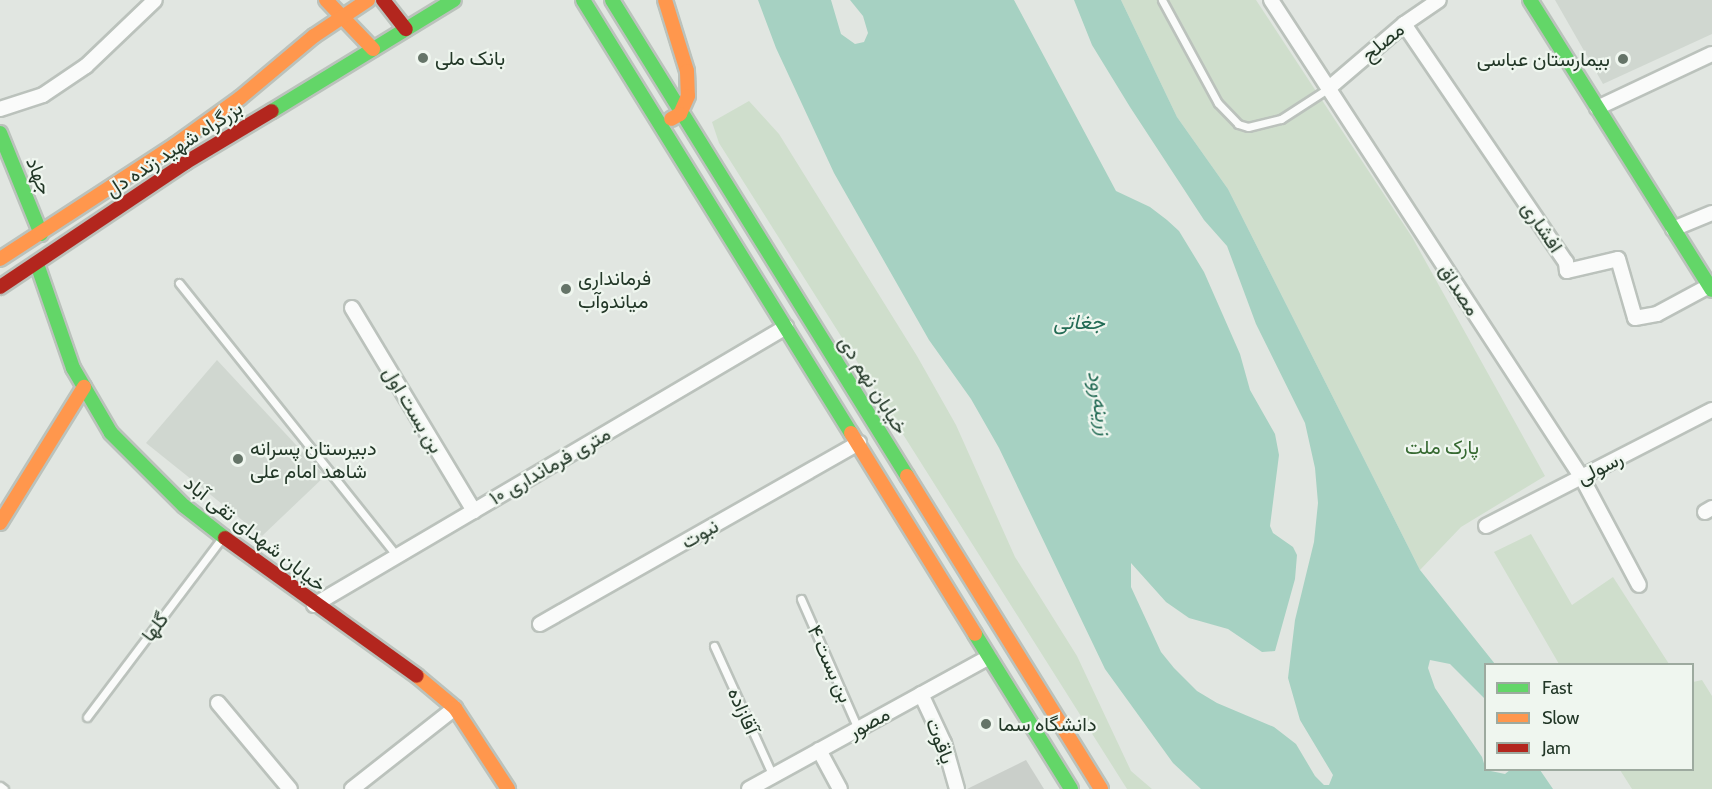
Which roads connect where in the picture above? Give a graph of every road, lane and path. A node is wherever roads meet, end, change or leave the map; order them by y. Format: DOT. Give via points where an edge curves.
graph roads {
  1 [pos="155,0"];
  2 [pos="326,0"];
  3 [pos="368,0"];
  4 [pos="383,0"];
  5 [pos="454,0"];
  6 [pos="583,0"];
  7 [pos="612,0"];
  8 [pos="664,0"];
  9 [pos="1162,0"];
  10 [pos="1271,0"];
  11 [pos="1439,0"];
  12 [pos="1530,0"];
  13 [pos="344,14"];
  14 [pos="1404,24"];
  15 [pos="406,30"];
  16 [pos="373,49"];
  17 [pos="1712,54"];
  18 [pos="1329,88"];
  19 [pos="1597,108"];
  20 [pos="0,110"];
  21 [pos="680,114"];
  22 [pos="659,124"];
  23 [pos="0,133"];
  24 [pos="1712,213"];
  25 [pos="1673,229"];
  26 [pos="41,234"];
  27 [pos="0,259"];
  28 [pos="37,264"];
  29 [pos="179,283"];
  30 [pos="0,287"];
  31 [pos="1711,288"];
  32 [pos="352,308"];
  33 [pos="786,327"];
  34 [pos="84,387"];
  35 [pos="1712,410"];
  36 [pos="859,443"];
  37 [pos="1582,478"];
  38 [pos="474,511"];
  39 [pos="0,523"];
  40 [pos="1486,525"];
  41 [pos="223,537"];
  42 [pos="397,556"];
  43 [pos="1639,585"];
  44 [pos="801,599"];
  45 [pos="314,605"];
  46 [pos="540,624"];
  47 [pos="1011,644"];
  48 [pos="714,646"];
  49 [pos="989,657"];
  50 [pos="921,694"];
  51 [pos="219,703"];
  52 [pos="455,708"];
  53 [pos="87,717"];
  54 [pos="858,729"];
  55 [pos="819,750"];
  56 [pos="772,776"];
  57 [pos="0,786"];
  58 [pos="4,789"];
  59 [pos="290,789"];
  60 [pos="352,789"];
  61 [pos="508,789"];
  62 [pos="749,789"];
  63 [pos="840,789"];
  64 [pos="957,789"];
  65 [pos="1071,789"];
  66 [pos="1101,789"];
  1 -- 20 [label="street" via="87,66 43,95"];
  2 -- 13 [label="main road"];
  3 -- 13 [label="main road, بزرگراه شهید زنده دل"];
  4 -- 15 [label="main road"];
  5 -- 15 [label="main road, بزرگراه شهید زنده دل"];
  6 -- 22 [label="main road"];
  7 -- 21 [label="main road, خیابان نهم دی"];
  8 -- 21 [label="main road" via="687,71 688,96"];
  9 -- 18 [label="lane" via="1218,104 1238,124 1248,126 1281,119"];
  10 -- 18 [label="street, مصداق"];
  11 -- 14 [label="street, مصلح"];
  12 -- 19 [label="main road"];
  13 -- 16 [label="main road"];
  13 -- 26 [label="main road, بزرگراه شهید زنده دل" via="221,111"];
  14 -- 18 [label="street, مصلح"];
  14 -- 31 [label="street, افشاری" via="1566,262 1567,271 1618,259 1635,318 1657,314"];
  15 -- 16 [label="main road, بزرگراه شهید زنده دل"];
  16 -- 28 [label="main road, بزرگراه شهید زنده دل" via="194,158"];
  17 -- 19 [label="street"];
  18 -- 37 [label="street, مصداق"];
  19 -- 25 [label="main road"];
  21 -- 22 [label="main road"];
  21 -- 47 [label="main road, خیابان نهم دی"];
  22 -- 33 [label="main road"];
  23 -- 26 [label="main road, جهاد"];
  24 -- 25 [label="street"];
  25 -- 31 [label="main road"];
  26 -- 27 [label="main road, بزرگراه شهید زنده دل"];
  28 -- 30 [label="main road, بزرگراه شهید زنده دل"];
  28 -- 34 [label="main road, خیابان شهدای تقی آباد" via="73,368"];
  29 -- 42 [label="lane"];
  32 -- 38 [label="street, بن بست اول"];
  33 -- 36 [label="main road"];
  33 -- 38 [label="street, ۱۰ متری فرمانداری"];
  34 -- 39 [label="main road"];
  34 -- 41 [label="main road, خیابان شهدای تقی آباد" via="111,433 184,506"];
  35 -- 37 [label="street, رسولی"];
  36 -- 46 [label="street, نبوت"];
  36 -- 49 [label="main road"];
  37 -- 40 [label="street, رسولی"];
  37 -- 43 [label="street, مصداق"];
  38 -- 42 [label="street, ۱۰ متری فرمانداری"];
  41 -- 45 [label="main road, خیابان شهدای تقی آباد"];
  41 -- 53 [label="lane, گلها"];
  42 -- 45 [label="street, ۱۰ متری فرمانداری"];
  44 -- 54 [label="lane, بن بست ۴"];
  45 -- 52 [label="main road, خیابان شهدای تقی آباد" via="394,656"];
  47 -- 49 [label="main road"];
  47 -- 66 [label="main road, خیابان نهم دی"];
  48 -- 56 [label="lane, آقازاده"];
  49 -- 50 [label="street, مصور"];
  49 -- 65 [label="main road"];
  50 -- 54 [label="street, مصور"];
  50 -- 64 [label="street, یاقوت" via="944,743"];
  51 -- 59 [label="street"];
  52 -- 60 [label="street"];
  52 -- 61 [label="main road, خیابان شهدای تقی آباد"];
  54 -- 55 [label="street, مصور"];
  55 -- 56 [label="street, مصور"];
  55 -- 63 [label="street"];
  56 -- 62 [label="street, مصور"];
  57 -- 58 [label="lane"];
}
